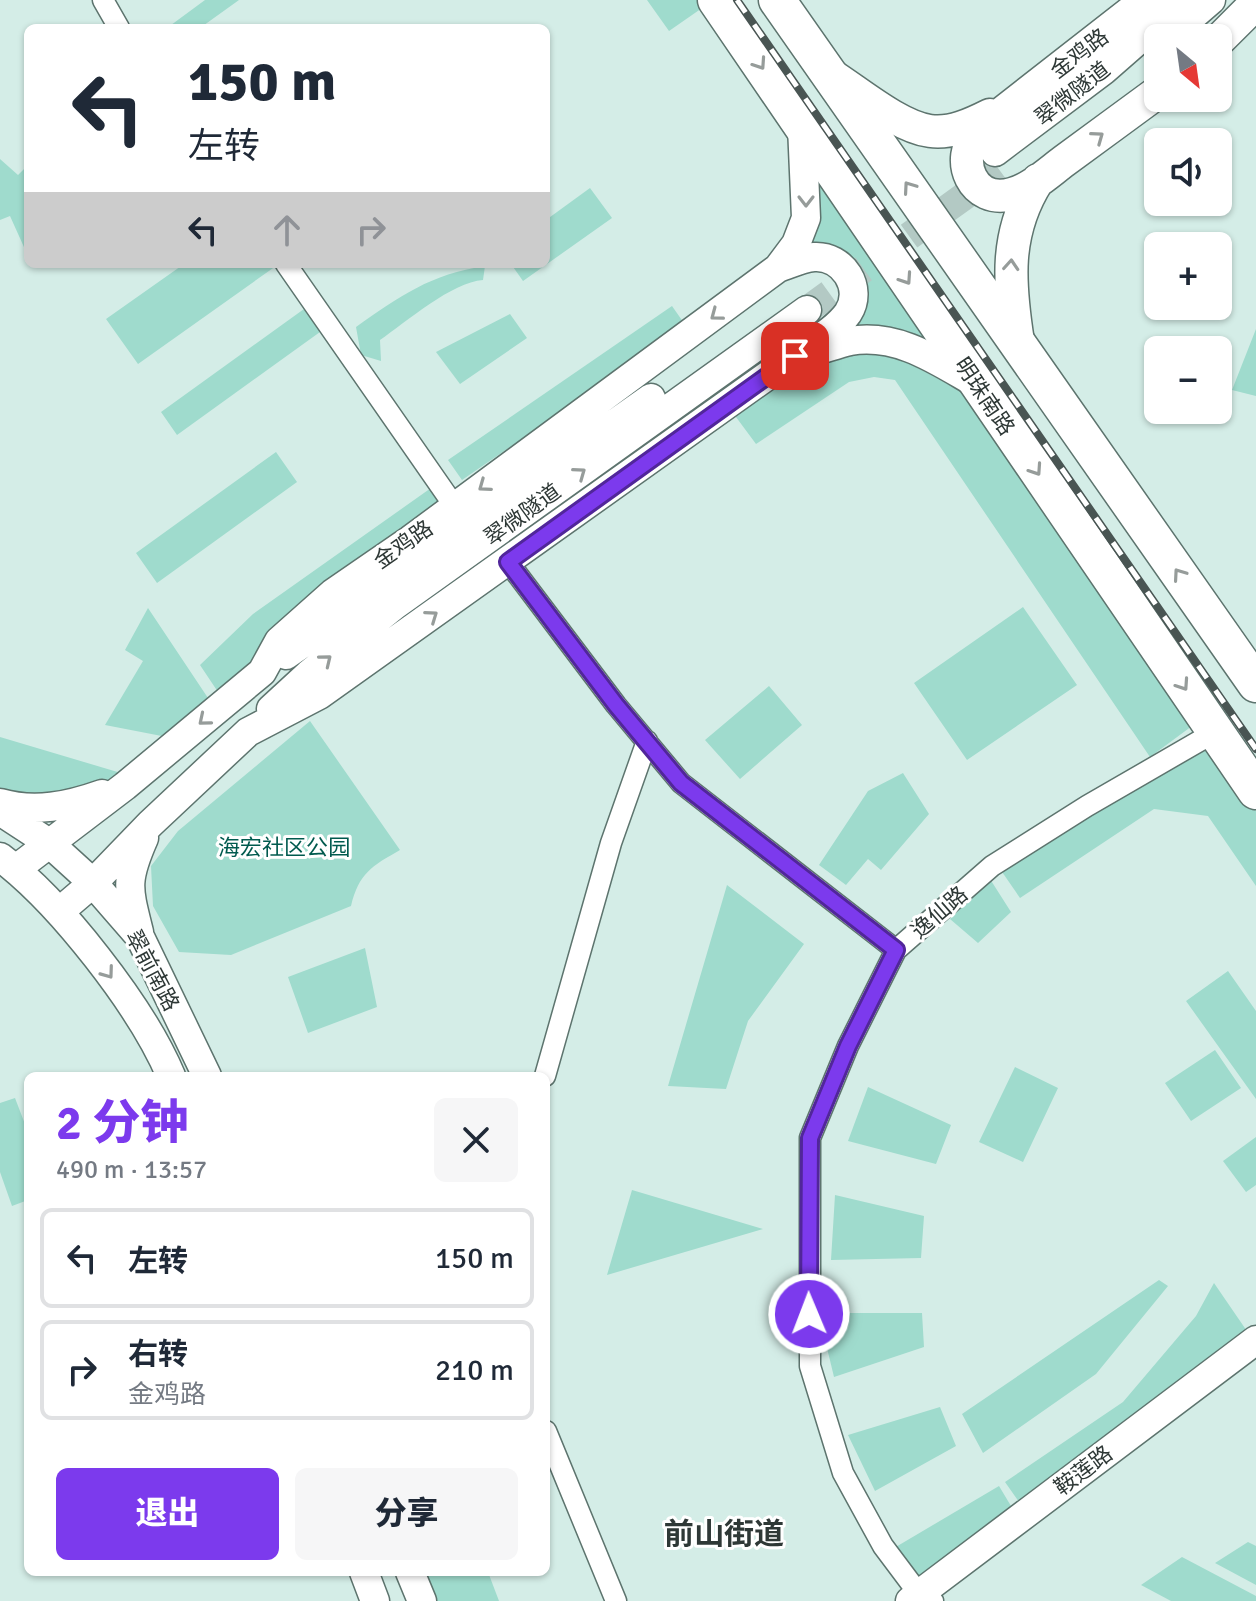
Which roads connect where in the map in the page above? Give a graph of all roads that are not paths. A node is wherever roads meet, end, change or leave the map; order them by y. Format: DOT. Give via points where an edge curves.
graph roads {
  1 [pos="103,0"];
  2 [pos="716,0"];
  3 [pos="777,0"];
  4 [pos="1147,0"];
  5 [pos="1184,0"];
  6 [pos="1211,0"];
  7 [pos="1256,3"];
  8 [pos="117,24"];
  9 [pos="1157,24"];
  10 [pos="1184,24"];
  11 [pos="1232,27"];
  12 [pos="1144,35"];
  13 [pos="1144,58"];
  14 [pos="829,73"];
  15 [pos="1144,102"];
  16 [pos="1011,105"];
  17 [pos="802,126"];
  18 [pos="1038,180"];
  19 [pos="289,268"];
  20 [pos="778,268"];
  21 [pos="1018,342"];
  22 [pos="795,356"];
  23 [pos="976,383"];
  24 [pos="455,507"];
  25 [pos="508,562"];
  26 [pos="262,672"];
  27 [pos="1256,684"];
  28 [pos="248,732"];
  29 [pos="1215,732"];
  30 [pos="647,741"];
  31 [pos="135,777"];
  32 [pos="1256,791"];
  33 [pos="176,799"];
  34 [pos="0,803"];
  35 [pos="0,811"];
  36 [pos="150,824"];
  37 [pos="49,843"];
  38 [pos="8,863"];
  39 [pos="93,883"];
  40 [pos="59,912"];
  41 [pos="140,937"];
  42 [pos="896,950"];
  43 [pos="169,1072"];
  44 [pos="205,1072"];
  45 [pos="546,1072"];
  46 [pos="1256,1340"];
  47 [pos="550,1441"];
  48 [pos="366,1576"];
  49 [pos="412,1576"];
  50 [pos="921,1599"];
  51 [pos="375,1601"];
  52 [pos="422,1601"];
  53 [pos="616,1601"];
  1 -- 8 [label="street"];
  2 -- 17 [label="highway, 明珠南路, one-way"];
  3 -- 14 [label="highway"];
  4 -- 16 [label="main road, 金鸡路"];
  5 -- 9 [label="main road, 翠微隧道"];
  6 -- 10 [label="main road"];
  7 -- 11 [label="main road"];
  12 -- 13 [label="main road, 翠微隧道" via="1001,159 1116,83"];
  14 -- 16 [label="main road" via="908,124 931,131 966,127"];
  21 -- 14 [label="highway, one-way"];
  18 -- 15 [label="main road, one-way"];
  16 -- 18 [label="main road" via="972,138 966,154 968,172 978,186 995,195 1013,194"];
  17 -- 20 [label="main road, one-way" via="806,218"];
  17 -- 23 [label="highway, 明珠南路, one-way"];
  21 -- 18 [label="main road, one-way" via="1010,261 1028,196"];
  19 -- 24 [label="street"];
  20 -- 22 [label="main road" via="824,258 841,266 853,289 851,307 841,321"];
  20 -- 24 [label="main road, 金鸡路, one-way"];
  27 -- 21 [label="highway, one-way"];
  22 -- 23 [label="main road" via="877,339 914,349"];
  22 -- 25 [label="main road"];
  23 -- 29 [label="highway, 明珠南路, one-way"];
  24 -- 26 [label="main road, 金鸡路" via="333,593 279,641"];
  28 -- 25 [label="main road, one-way" via="319,695"];
  25 -- 30 [label="street"];
  28 -- 26 [label="main road, 翠微隧道, one-way" via="309,674 395,605 804,302"];
  26 -- 31 [label="main road, 金鸡路, one-way"];
  28 -- 33 [label="main road"];
  29 -- 32 [label="highway, 明珠南路"];
  29 -- 42 [label="street, 逸仙路" via="992,866"];
  30 -- 42 [label="street" via="681,783"];
  30 -- 45 [label="street" via="611,843"];
  31 -- 33 [label="main road"];
  31 -- 34 [label="main road" via="71,805"];
  31 -- 37 [label="main road, 金鸡路"];
  33 -- 36 [label="main road"];
  35 -- 37 [label="main road"];
  36 -- 39 [label="main road"];
  36 -- 41 [label="main road" via="133,862 128,891"];
  37 -- 38 [label="main road, 金鸡路"];
  37 -- 39 [label="main road, 翠前南路"];
  38 -- 40 [label="main road, 翠前南路"];
  39 -- 40 [label="main road"];
  39 -- 41 [label="main road, 翠前南路"];
  40 -- 43 [label="main road, 翠前南路, one-way" via="109,972"];
  41 -- 44 [label="main road, 翠前南路"];
  42 -- 50 [label="street, 逸仙路" via="810,1138 810,1366 843,1473 883,1546"];
  46 -- 50 [label="main road, 鞍莲路"];
  47 -- 53 [label="street"];
  48 -- 51 [label="main road"];
  49 -- 52 [label="main road"];
}
